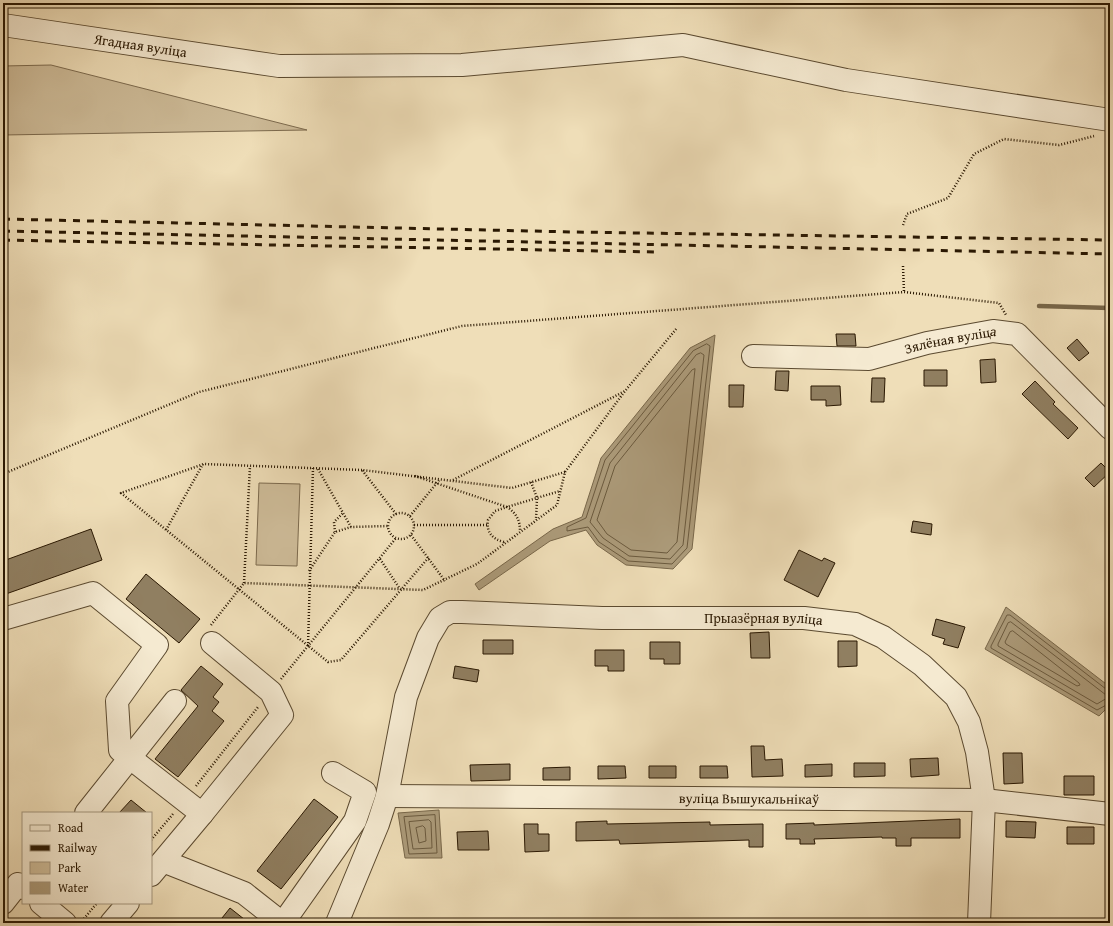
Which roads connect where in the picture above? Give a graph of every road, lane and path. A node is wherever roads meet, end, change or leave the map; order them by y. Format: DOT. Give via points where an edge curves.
graph roads {
  1 [pos="3,25"];
  2 [pos="1110,120"];
  3 [pos="1095,136"];
  4 [pos="903,225"];
  5 [pos="903,266"];
  6 [pos="904,292"];
  7 [pos="678,328"];
  8 [pos="1017,334"];
  9 [pos="753,356"];
  10 [pos="625,391"];
  11 [pos="1110,428"];
  12 [pos="204,464"];
  13 [pos="250,466"];
  14 [pos="313,468"];
  15 [pos="318,468"];
  16 [pos="362,470"];
  17 [pos="565,472"];
  18 [pos="3,474"];
  19 [pos="409,474"];
  20 [pos="440,478"];
  21 [pos="453,480"];
  22 [pos="531,482"];
  23 [pos="436,484"];
  24 [pos="561,491"];
  25 [pos="537,498"];
  26 [pos="507,507"];
  27 [pos="343,513"];
  28 [pos="396,514"];
  29 [pos="410,516"];
  30 [pos="536,520"];
  31 [pos="414,525"];
  32 [pos="487,525"];
  33 [pos="388,526"];
  34 [pos="351,527"];
  35 [pos="166,530"];
  36 [pos="335,532"];
  37 [pos="520,532"];
  38 [pos="411,535"];
  39 [pos="505,542"];
  40 [pos="429,557"];
  41 [pos="380,559"];
  42 [pos="309,571"];
  43 [pos="445,580"];
  44 [pos="244,583"];
  45 [pos="309,586"];
  46 [pos="239,590"];
  47 [pos="401,590"];
  48 [pos="3,619"];
  49 [pos="210,637"];
  50 [pos="308,646"];
  51 [pos="175,701"];
  52 [pos="130,759"];
  53 [pos="333,773"];
  54 [pos="387,796"];
  55 [pos="984,800"];
  56 [pos="87,812"];
  57 [pos="202,814"];
  58 [pos="1110,814"];
  59 [pos="157,868"];
  60 [pos="22,887"];
  61 [pos="3,903"];
  62 [pos="42,904"];
  63 [pos="96,904"];
  64 [pos="127,904"];
  65 [pos="65,923"];
  66 [pos="80,923"];
  67 [pos="111,923"];
  68 [pos="283,923"];
  69 [pos="338,923"];
  70 [pos="979,923"];
  1 -- 2 [label="street, Ягадная вуліца" via="279,66 462,65 683,45 846,80"];
  3 -- 4 [label="path" via="1059,145 1004,140 974,154 948,198 907,214"];
  5 -- 6 [label="path"];
  6 -- 8 [label="path" via="999,303"];
  6 -- 18 [label="path" via="462,326 200,392"];
  7 -- 10 [label="path"];
  8 -- 9 [label="street, Зялёная вуліца" via="993,331 869,359"];
  8 -- 11 [label="street, Зялёная вуліца"];
  10 -- 17 [label="path"];
  10 -- 21 [label="path"];
  12 -- 13 [label="path"];
  12 -- 35 [label="path"];
  12 -- 35 [label="path" via="121,493"];
  13 -- 14 [label="path"];
  13 -- 44 [label="path"];
  14 -- 15 [label="path"];
  14 -- 42 [label="path"];
  15 -- 16 [label="path"];
  15 -- 27 [label="path"];
  16 -- 19 [label="path"];
  16 -- 28 [label="path"];
  17 -- 22 [label="path"];
  17 -- 24 [label="path"];
  19 -- 20 [label="path"];
  19 -- 23 [label="path"];
  20 -- 21 [label="path"];
  20 -- 23 [label="path"];
  21 -- 22 [label="path" via="512,488"];
  22 -- 25 [label="path"];
  23 -- 26 [label="path"];
  23 -- 29 [label="path"];
  24 -- 25 [label="path"];
  24 -- 30 [label="path" via="558,505"];
  25 -- 26 [label="path"];
  25 -- 30 [label="path"];
  26 -- 32 [label="path" via="500,508 491,515"];
  26 -- 37 [label="path" via="519,520"];
  27 -- 34 [label="path"];
  27 -- 36 [label="path" via="334,522"];
  28 -- 29 [label="path"];
  28 -- 33 [label="path"];
  29 -- 31 [label="path"];
  30 -- 37 [label="path"];
  31 -- 32 [label="path"];
  31 -- 38 [label="path"];
  32 -- 39 [label="path" via="491,536"];
  33 -- 34 [label="path"];
  33 -- 38 [label="path" via="392,536 396,538 407,538"];
  34 -- 36 [label="path"];
  35 -- 46 [label="path"];
  36 -- 42 [label="path"];
  37 -- 39 [label="path"];
  38 -- 40 [label="path"];
  39 -- 43 [label="path" via="477,564"];
  40 -- 43 [label="path"];
  40 -- 47 [label="path"];
  41 -- 47 [label="path"];
  42 -- 45 [label="path"];
  43 -- 47 [label="path" via="423,590"];
  44 -- 45 [label="path"];
  44 -- 46 [label="path"];
  45 -- 47 [label="path"];
  45 -- 50 [label="path"];
  46 -- 49 [label="path"];
  46 -- 50 [label="path"];
  47 -- 50 [label="path" via="341,660 328,662"];
  48 -- 52 [label="street" via="93,594 157,645 117,701 120,750"];
  49 -- 57 [label="street" via="271,692 282,715"];
  51 -- 52 [label="street"];
  52 -- 56 [label="street"];
  52 -- 57 [label="street"];
  53 -- 68 [label="street" via="365,792 355,821"];
  54 -- 55 [label="street, вуліца Вышукальнікаў"];
  54 -- 55 [label="street, Прыазёрная вуліца" via="406,697 428,638 440,618 450,612 462,612 602,618 804,618 855,624 883,637 922,665 956,697 969,722 977,752"];
  54 -- 69 [label="street"];
  55 -- 58 [label="street, вуліца Вышукальнікаў"];
  55 -- 70 [label="street, Прыазёрная вуліца"];
  57 -- 59 [label="street"];
  59 -- 68 [label="street" via="244,893"];
  60 -- 61 [label="street" via="18,884"];
  62 -- 65 [label="street"];
  63 -- 66 [label="path"];
  64 -- 67 [label="street"];
}
